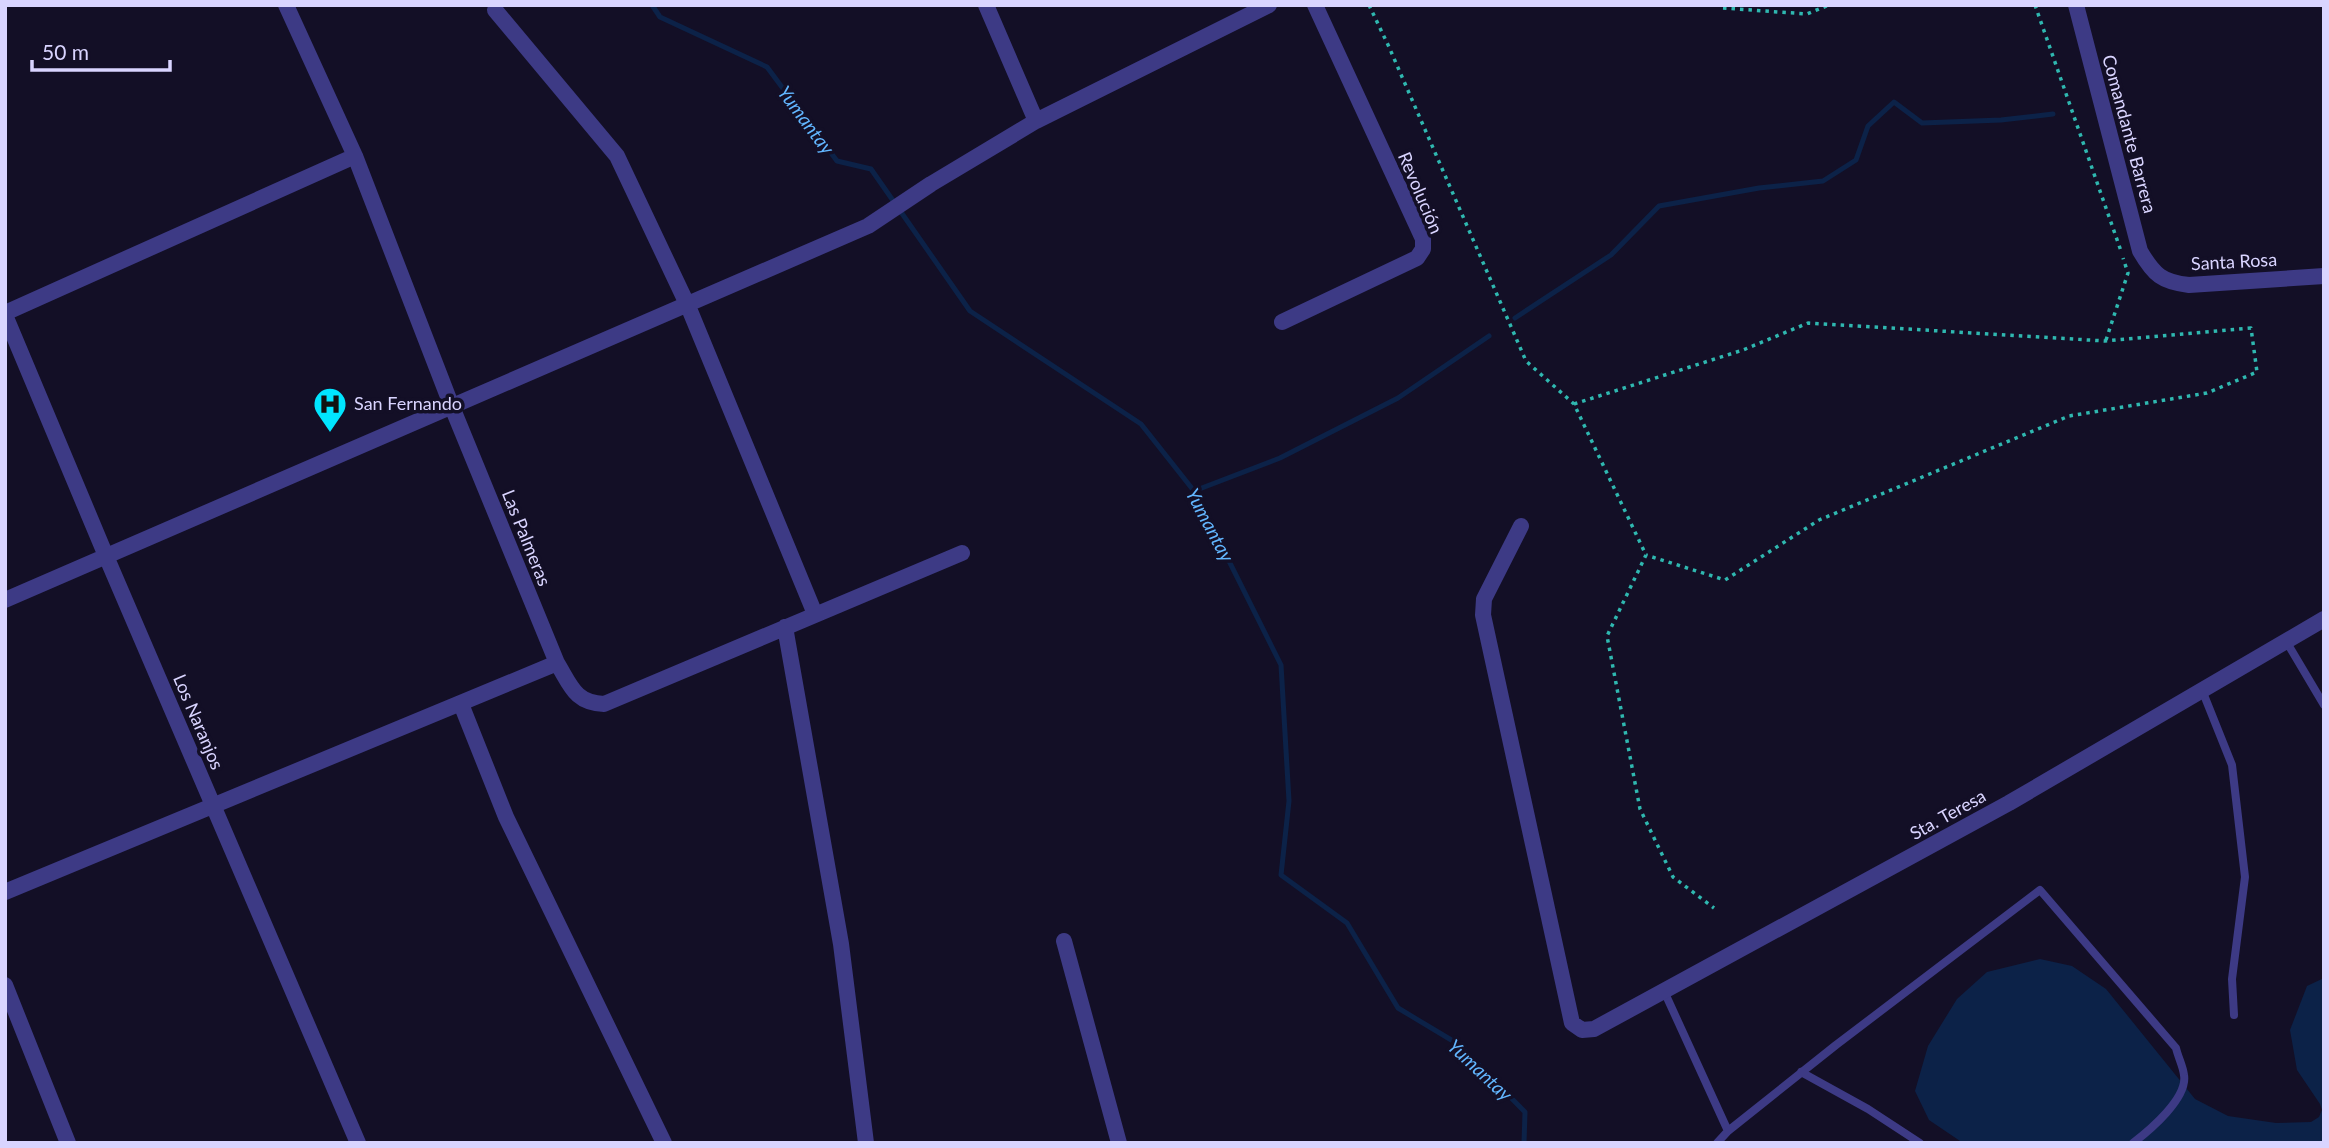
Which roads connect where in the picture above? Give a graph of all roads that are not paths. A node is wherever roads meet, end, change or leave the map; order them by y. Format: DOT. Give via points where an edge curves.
graph roads {
  1 [pos="286,5"];
  2 [pos="986,5"];
  3 [pos="1269,5"];
  4 [pos="1315,5"];
  5 [pos="2076,5"];
  6 [pos="495,10"];
  7 [pos="1036,121"];
  8 [pos="355,156"];
  9 [pos="2150,270"];
  10 [pos="2324,276"];
  11 [pos="688,306"];
  12 [pos="5,314"];
  13 [pos="1282,322"];
  14 [pos="452,407"];
  15 [pos="1521,526"];
  16 [pos="962,553"];
  17 [pos="106,556"];
  18 [pos="5,600"];
  19 [pos="815,614"];
  20 [pos="2324,619"];
  21 [pos="785,627"];
  22 [pos="2286,640"];
  23 [pos="557,663"];
  24 [pos="2202,690"];
  25 [pos="461,704"];
  26 [pos="2324,705"];
  27 [pos="213,805"];
  28 [pos="5,891"];
  29 [pos="1064,942"];
  30 [pos="5,985"];
  31 [pos="1664,991"];
  32 [pos="2234,1015"];
  33 [pos="1801,1072"];
  34 [pos="1728,1131"];
  35 [pos="68,1143"];
  36 [pos="358,1143"];
  37 [pos="664,1143"];
  38 [pos="866,1143"];
  39 [pos="1119,1143"];
  40 [pos="1717,1143"];
  41 [pos="1920,1143"];
  42 [pos="2133,1143"];
  1 -- 8 [label="street, Las Palmeras"];
  2 -- 7 [label="street"];
  3 -- 7 [label="street"];
  4 -- 13 [label="street, Revolución" via="1423,239 1423,249 1417,258"];
  5 -- 9 [label="street, Comandante Barrera" via="2140,251"];
  6 -- 11 [label="street" via="617,156"];
  7 -- 11 [label="street" via="868,226"];
  8 -- 12 [label="street"];
  8 -- 14 [label="street, Las Palmeras"];
  9 -- 10 [label="street, Santa Rosa" via="2168,283 2189,285"];
  11 -- 14 [label="street"];
  11 -- 19 [label="street"];
  12 -- 17 [label="street, Los Naranjos"];
  14 -- 17 [label="street"];
  14 -- 23 [label="street, Las Palmeras"];
  15 -- 31 [label="street, Sta. Teresa" via="1484,598 1483,615 1572,1023 1583,1030 1594,1029"];
  16 -- 19 [label="street, Las Palmeras"];
  17 -- 18 [label="street"];
  17 -- 27 [label="street, Los Naranjos"];
  19 -- 21 [label="street, Las Palmeras"];
  20 -- 22 [label="street, Sta. Teresa"];
  21 -- 23 [label="street, Las Palmeras" via="604,704 578,697"];
  21 -- 38 [label="street" via="841,944"];
  22 -- 24 [label="street, Sta. Teresa"];
  22 -- 26 [label="lane"];
  23 -- 25 [label="street"];
  24 -- 31 [label="street, Sta. Teresa" via="2010,803"];
  24 -- 32 [label="lane" via="2232,765 2245,877 2232,979"];
  25 -- 27 [label="street"];
  25 -- 37 [label="street" via="506,817"];
  27 -- 28 [label="street"];
  27 -- 36 [label="street, Los Naranjos"];
  29 -- 39 [label="street"];
  30 -- 35 [label="street"];
  31 -- 34 [label="lane"];
  33 -- 34 [label="lane"];
  33 -- 41 [label="lane"];
  33 -- 42 [label="lane" via="2040,890 2176,1048 2185,1077 2175,1104"];
  34 -- 40 [label="lane"];
}
